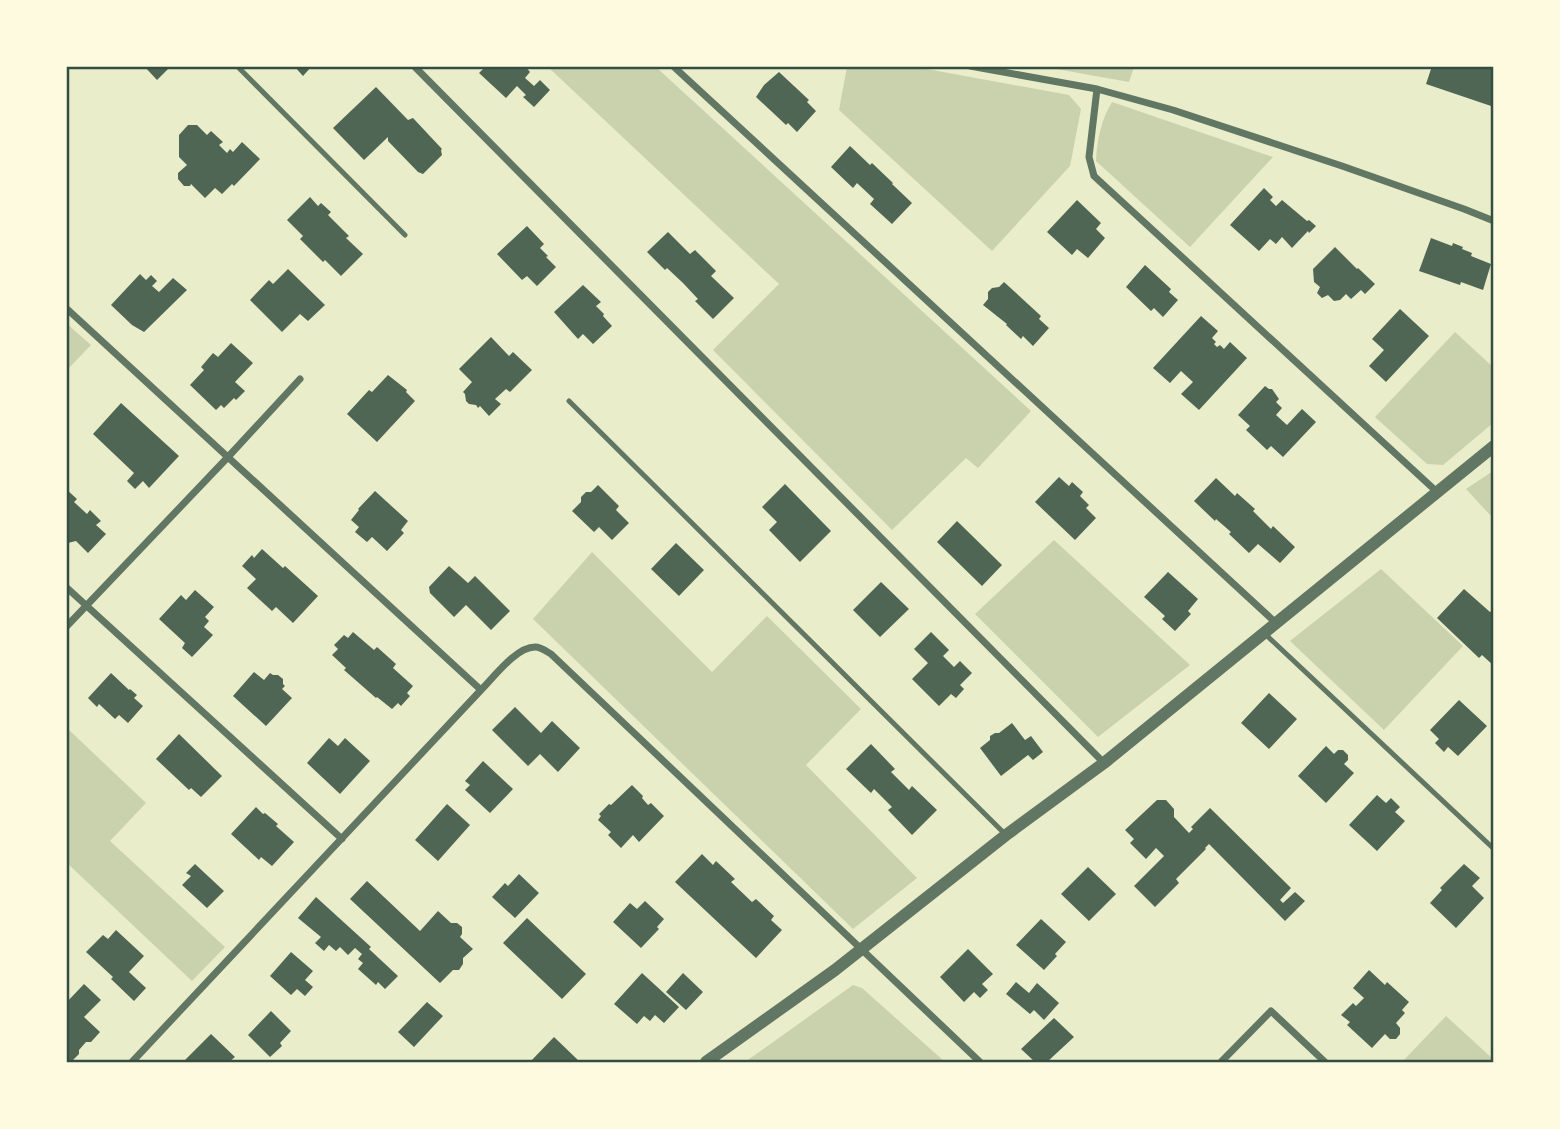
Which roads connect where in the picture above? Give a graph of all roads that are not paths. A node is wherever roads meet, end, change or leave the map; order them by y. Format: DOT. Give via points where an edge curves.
graph roads {
  1 [pos="237,66"];
  2 [pos="414,66"];
  3 [pos="673,66"];
  4 [pos="970,66"];
  5 [pos="1097,89"];
  6 [pos="1493,221"];
  7 [pos="405,235"];
  8 [pos="66,308"];
  9 [pos="300,379"];
  10 [pos="569,401"];
  11 [pos="1493,446"];
  12 [pos="228,457"];
  13 [pos="1436,491"];
  14 [pos="66,587"];
  15 [pos="86,606"];
  16 [pos="1276,623"];
  17 [pos="66,627"];
  18 [pos="1264,633"];
  19 [pos="481,690"];
  20 [pos="1104,763"];
  21 [pos="1006,835"];
  22 [pos="342,839"];
  23 [pos="1493,849"];
  24 [pos="862,949"];
  25 [pos="132,1062"];
  26 [pos="706,1062"];
  27 [pos="980,1062"];
  28 [pos="1221,1062"];
  29 [pos="1325,1062"];
  1 -- 7 [label="lane"];
  2 -- 20 [label="street"];
  3 -- 16 [label="street"];
  4 -- 5 [label="street"];
  5 -- 6 [label="street" via="1237,131"];
  5 -- 13 [label="street" via="1089,158 1094,176"];
  8 -- 12 [label="street"];
  9 -- 12 [label="street"];
  10 -- 21 [label="lane"];
  11 -- 13 [label="street"];
  12 -- 15 [label="street"];
  12 -- 19 [label="street"];
  13 -- 16 [label="street"];
  14 -- 15 [label="street"];
  15 -- 17 [label="street"];
  15 -- 22 [label="street"];
  16 -- 18 [label="street"];
  18 -- 20 [label="street"];
  18 -- 23 [label="lane"];
  19 -- 22 [label="street"];
  19 -- 24 [label="street" via="527,648 551,654"];
  20 -- 21 [label="street"];
  21 -- 24 [label="street"];
  22 -- 25 [label="street"];
  24 -- 26 [label="street"];
  24 -- 27 [label="street"];
  28 -- 29 [label="street" via="1271,1012"];
}
